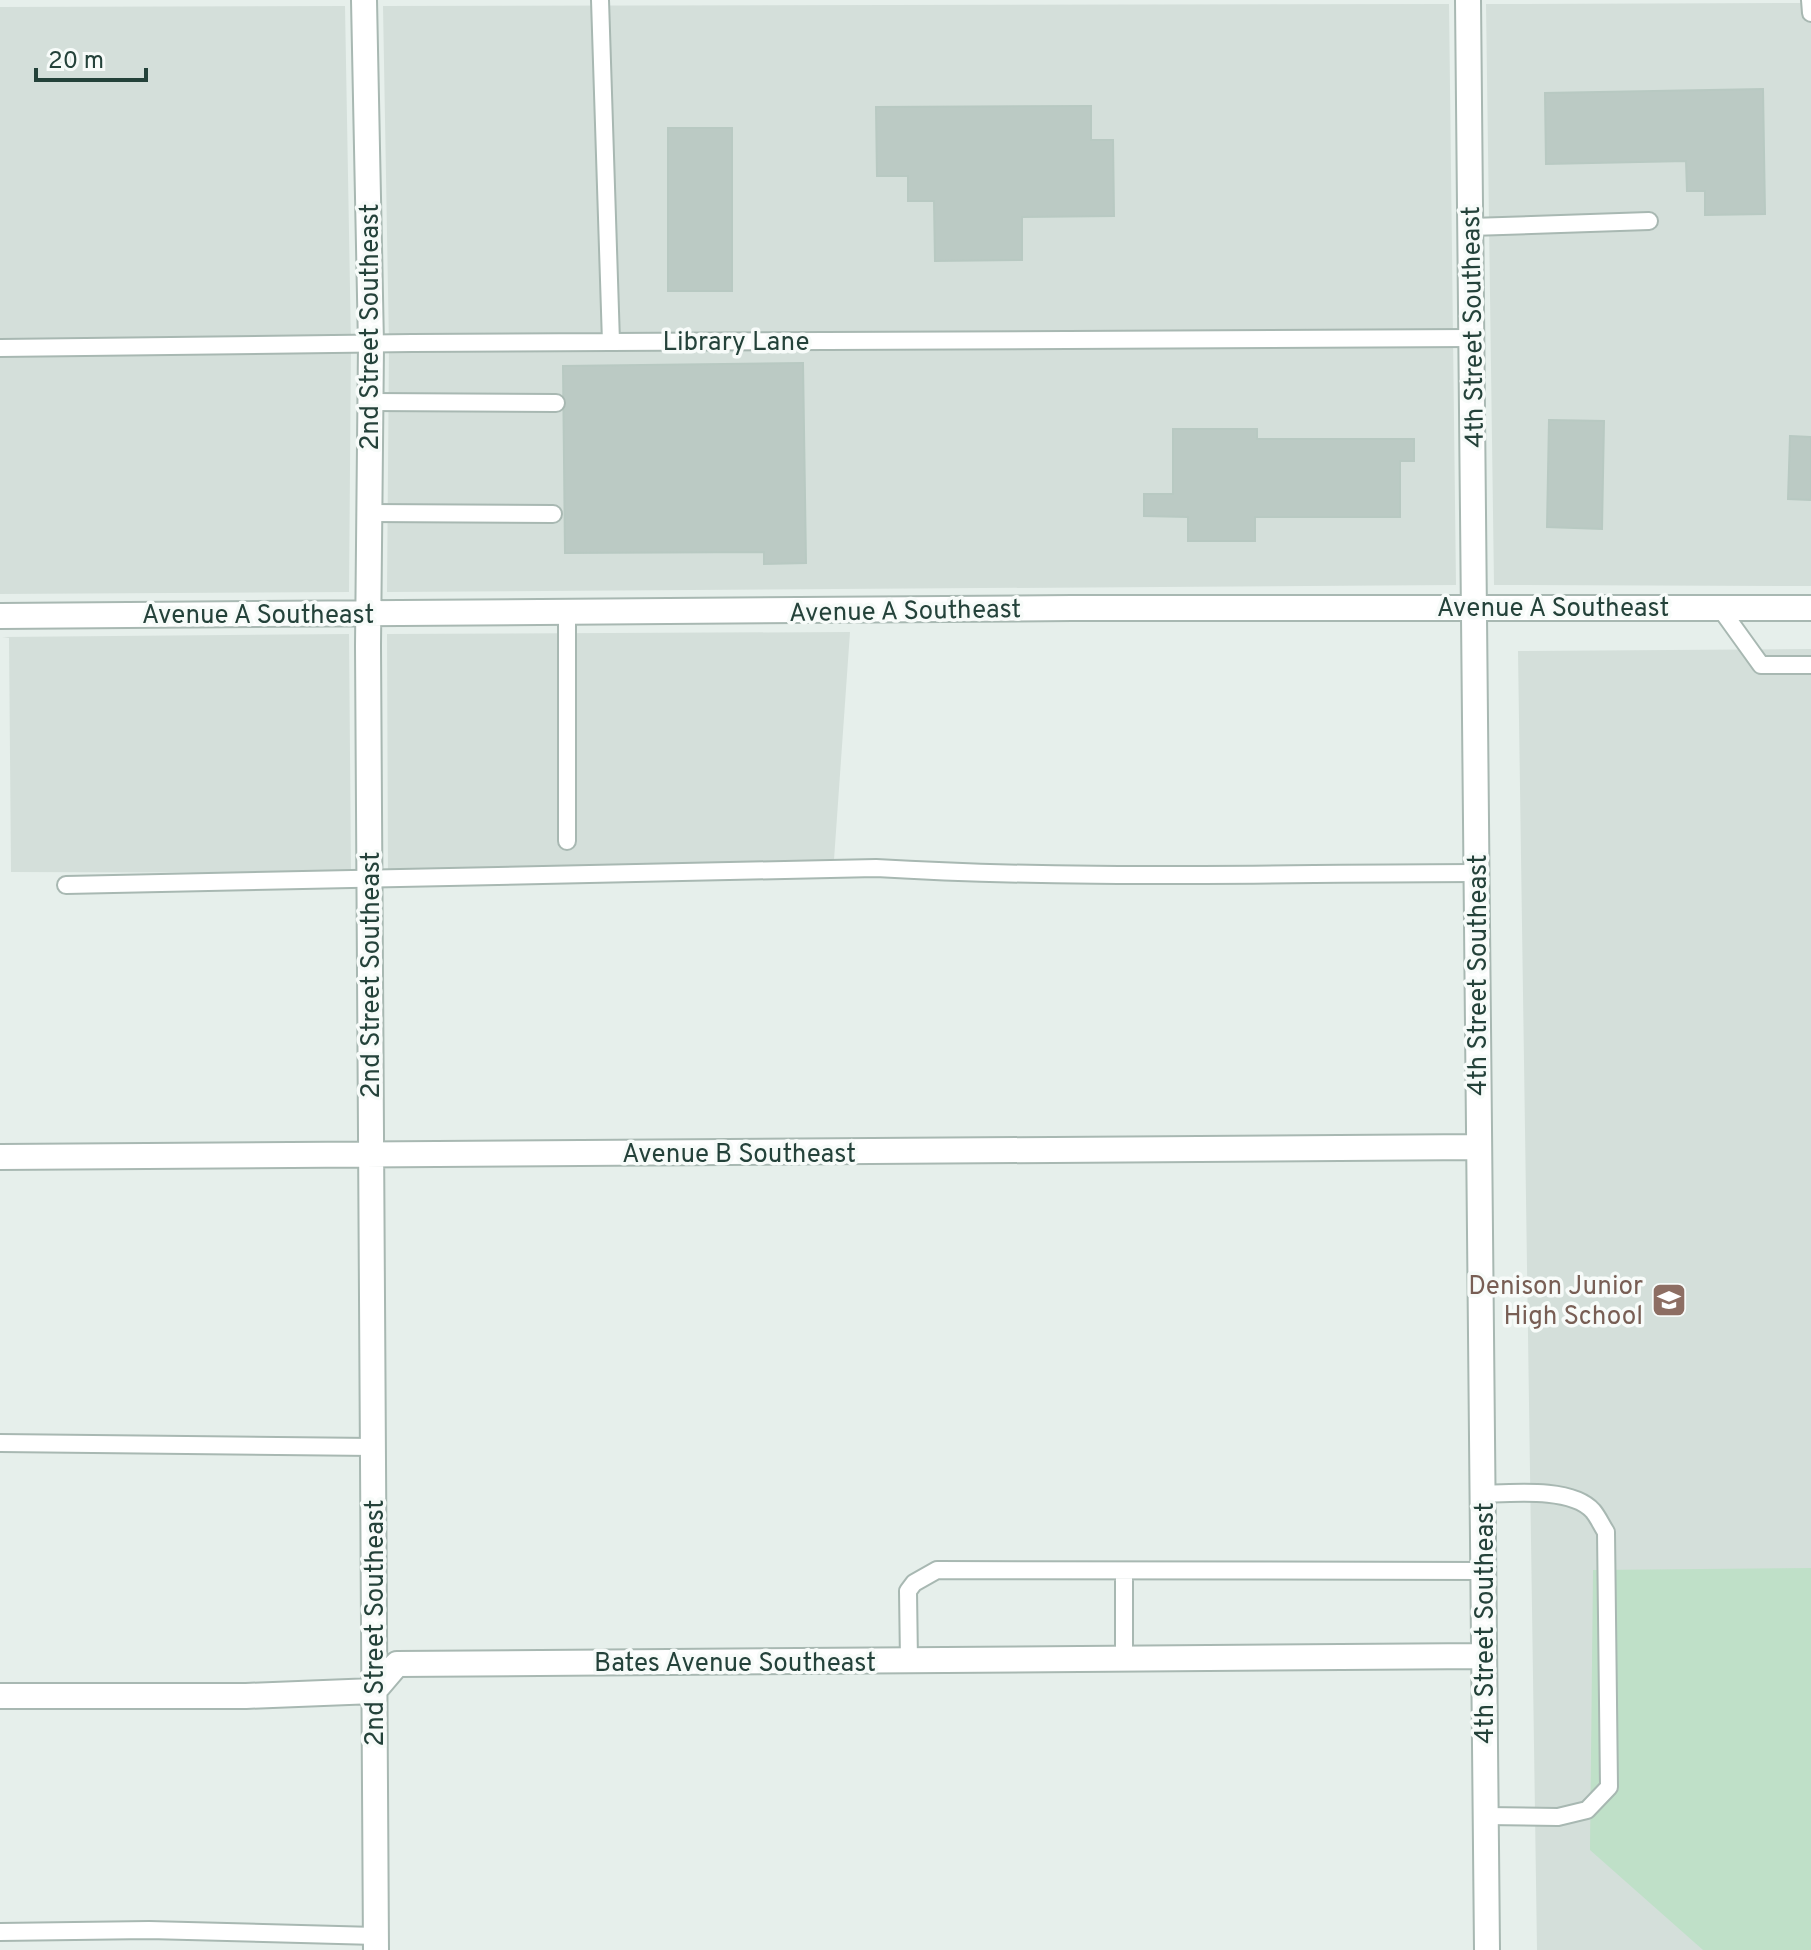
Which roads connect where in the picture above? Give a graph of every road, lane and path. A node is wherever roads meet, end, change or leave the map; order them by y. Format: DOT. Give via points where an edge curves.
graph roads {
  1 [pos="364,0"];
  2 [pos="600,0"];
  3 [pos="1468,0"];
  4 [pos="1810,0"];
  5 [pos="1811,13"];
  6 [pos="1649,221"];
  7 [pos="1471,227"];
  8 [pos="1472,338"];
  9 [pos="611,342"];
  10 [pos="371,345"];
  11 [pos="0,348"];
  12 [pos="370,402"];
  13 [pos="556,403"];
  14 [pos="369,513"];
  15 [pos="553,514"];
  16 [pos="1476,606"];
  17 [pos="1720,608"];
  18 [pos="1811,608"];
  19 [pos="567,612"];
  20 [pos="368,613"];
  21 [pos="0,616"];
  22 [pos="1811,665"];
  23 [pos="567,841"];
  24 [pos="1477,873"];
  25 [pos="370,880"];
  26 [pos="66,885"];
  27 [pos="1478,1147"];
  28 [pos="372,1155"];
  29 [pos="0,1157"];
  30 [pos="0,1443"];
  31 [pos="373,1447"];
  32 [pos="1483,1494"];
  33 [pos="1124,1571"];
  34 [pos="1484,1571"];
  35 [pos="1483,1656"];
  36 [pos="1124,1659"];
  37 [pos="909,1661"];
  38 [pos="374,1691"];
  39 [pos="0,1696"];
  40 [pos="1485,1816"];
  41 [pos="0,1932"];
  42 [pos="376,1943"];
  43 [pos="1487,1950"];
  1 -- 10 [label="street, 2nd Street Southeast"];
  2 -- 9 [label="lane"];
  3 -- 7 [label="street, 4th Street Southeast"];
  4 -- 5 [label="lane"];
  6 -- 7 [label="lane"];
  7 -- 8 [label="street, 4th Street Southeast"];
  8 -- 9 [label="lane, Library Lane"];
  8 -- 16 [label="street, 4th Street Southeast"];
  9 -- 10 [label="lane, Library Lane"];
  10 -- 11 [label="lane, Library Lane"];
  10 -- 12 [label="street, 2nd Street Southeast"];
  12 -- 13 [label="lane"];
  12 -- 14 [label="street, 2nd Street Southeast"];
  14 -- 15 [label="lane"];
  14 -- 20 [label="street, 2nd Street Southeast"];
  16 -- 17 [label="street, Avenue A Southeast"];
  16 -- 19 [label="street, Avenue A Southeast"];
  16 -- 24 [label="street, 4th Street Southeast"];
  17 -- 18 [label="street, Avenue A Southeast"];
  17 -- 22 [label="lane" via="1761,665"];
  19 -- 20 [label="street, Avenue A Southeast"];
  19 -- 23 [label="lane"];
  20 -- 21 [label="street, Avenue A Southeast"];
  20 -- 25 [label="street, 2nd Street Southeast"];
  24 -- 25 [label="lane" via="1106,876 876,868"];
  24 -- 27 [label="street, 4th Street Southeast"];
  25 -- 26 [label="lane"];
  25 -- 28 [label="street, 2nd Street Southeast"];
  27 -- 28 [label="street, Avenue B Southeast"];
  27 -- 32 [label="street, 4th Street Southeast"];
  28 -- 29 [label="street, Avenue B Southeast"];
  28 -- 31 [label="street, 2nd Street Southeast"];
  30 -- 31 [label="lane"];
  31 -- 38 [label="street, 2nd Street Southeast"];
  32 -- 34 [label="street, 4th Street Southeast"];
  32 -- 40 [label="lane" via="1564,1496 1592,1509 1606,1532 1609,1787 1587,1810 1558,1817"];
  33 -- 34 [label="lane"];
  33 -- 36 [label="lane"];
  33 -- 37 [label="lane" via="937,1570 908,1591"];
  34 -- 35 [label="street, 4th Street Southeast"];
  35 -- 36 [label="street, Bates Avenue Southeast"];
  35 -- 40 [label="street, 4th Street Southeast"];
  36 -- 37 [label="street, Bates Avenue Southeast"];
  37 -- 38 [label="street, Bates Avenue Southeast" via="397,1664"];
  38 -- 39 [label="street"];
  38 -- 42 [label="street, 2nd Street Southeast"];
  40 -- 43 [label="street, 4th Street Southeast"];
  41 -- 42 [label="lane" via="149,1930"];
}
